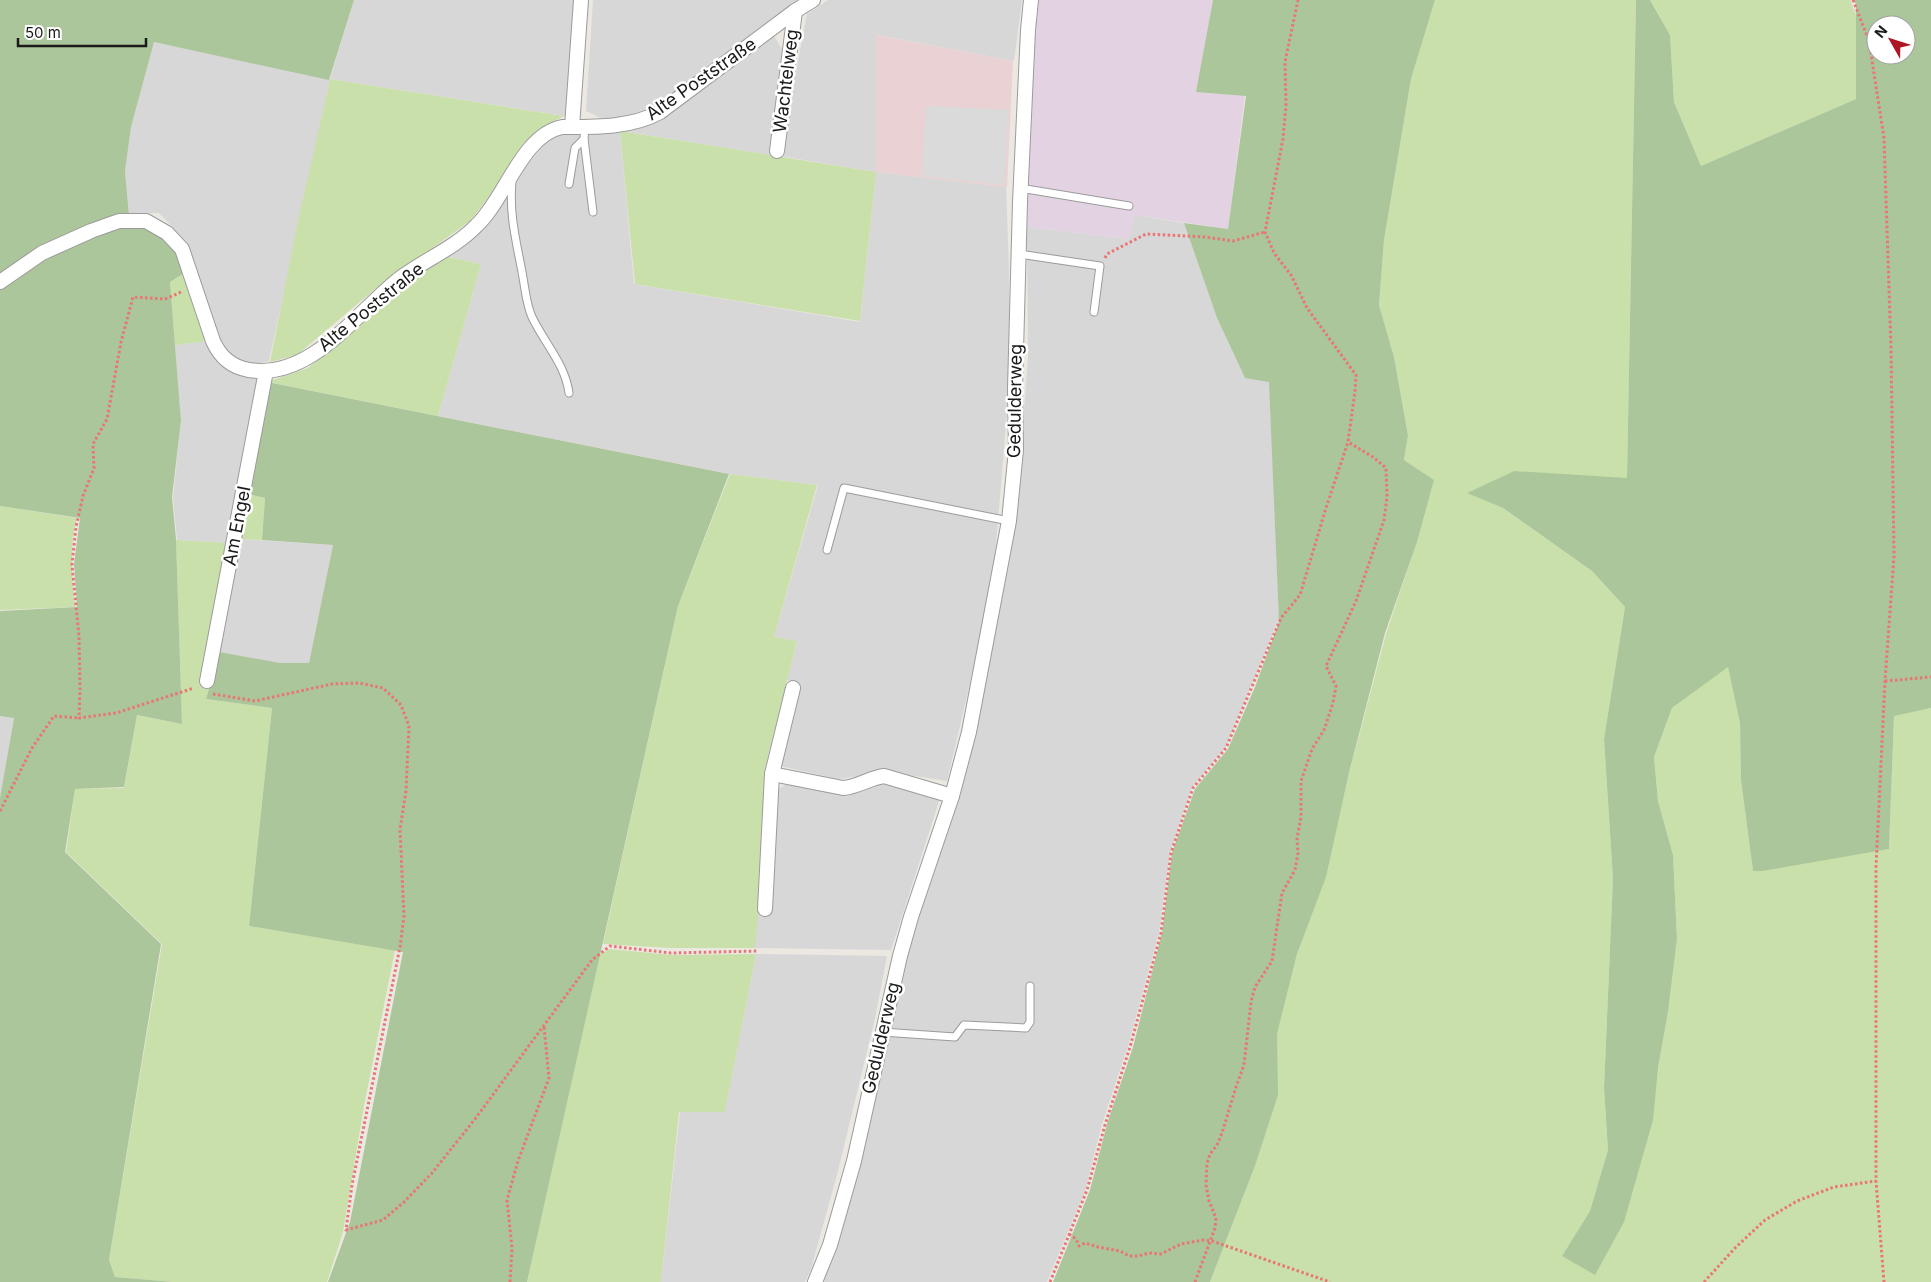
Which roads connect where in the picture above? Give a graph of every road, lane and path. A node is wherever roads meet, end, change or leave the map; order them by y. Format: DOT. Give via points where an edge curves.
graph roads {
  1 [pos="581,0"];
  2 [pos="812,0"];
  3 [pos="1031,0"];
  4 [pos="1298,0"];
  5 [pos="1853,0"];
  6 [pos="795,11"];
  7 [pos="580,131"];
  8 [pos="777,151"];
  9 [pos="512,175"];
  10 [pos="569,184"];
  11 [pos="1020,188"];
  12 [pos="1129,206"];
  13 [pos="593,212"];
  14 [pos="1265,232"];
  15 [pos="1018,254"];
  16 [pos="1100,266"];
  17 [pos="0,282"];
  18 [pos="195,286"];
  19 [pos="1094,312"];
  20 [pos="266,371"];
  21 [pos="569,393"];
  22 [pos="1348,442"];
  23 [pos="1009,521"];
  24 [pos="827,550"];
  25 [pos="1931,677"];
  26 [pos="1885,681"];
  27 [pos="206,686"];
  28 [pos="793,688"];
  29 [pos="79,718"];
  30 [pos="772,774"];
  31 [pos="952,796"];
  32 [pos="0,811"];
  33 [pos="765,908"];
  34 [pos="758,951"];
  35 [pos="1030,986"];
  36 [pos="544,1026"];
  37 [pos="882,1032"];
  38 [pos="1876,1181"];
  39 [pos="1069,1234"];
  40 [pos="1212,1241"];
  41 [pos="510,1282"];
  42 [pos="815,1282"];
  43 [pos="1050,1282"];
  44 [pos="1195,1282"];
  45 [pos="1330,1282"];
  46 [pos="1704,1282"];
  47 [pos="1884,1282"];
  1 -- 7 [label="street"];
  2 -- 6 [label="street, Alte Poststraße"];
  3 -- 11 [label="street, Gedulderweg"];
  4 -- 14 [label="path" via="1284,62 1286,105"];
  5 -- 26 [label="path" via="1869,41 1884,138 1892,348 1894,556"];
  6 -- 7 [label="street, Alte Poststraße" via="660,112 629,123"];
  6 -- 8 [label="street, Wachtelweg"];
  7 -- 9 [label="street, Alte Poststraße" via="553,129 545,134"];
  7 -- 10 [label="lane"];
  7 -- 13 [label="lane"];
  9 -- 20 [label="street, Alte Poststraße" via="484,218 471,231 400,279 314,353 297,364"];
  9 -- 21 [label="lane" via="512,219 528,308 562,368"];
  11 -- 12 [label="lane"];
  11 -- 15 [label="street, Gedulderweg"];
  14 -- 16 [label="path" via="1233,241 1146,234 1107,254"];
  14 -- 22 [label="path" via="1307,308 1356,375"];
  15 -- 16 [label="lane"];
  15 -- 23 [label="street, Gedulderweg" via="1016,450"];
  16 -- 19 [label="lane"];
  17 -- 18 [label="street, Alte Poststraße" via="55,246 119,221 132,220 146,221 175,240"];
  18 -- 20 [label="street, Alte Poststraße" via="220,354 236,367"];
  18 -- 29 [label="path" via="165,299 133,297 107,419 93,444 94,468 83,496 72,565 79,636"];
  20 -- 27 [label="street, Am Engel"];
  22 -- 39 [label="path" via="1300,595 1281,618 1226,748 1193,788 1171,853 1160,933 1130,1047 1087,1190"];
  22 -- 40 [label="path" via="1386,468 1384,520 1356,601 1326,666 1336,686 1334,703 1301,781 1295,870 1282,893 1272,962 1255,987 1251,1002 1244,1065 1222,1134 1207,1163 1206,1185 1216,1218"];
  23 -- 24 [label="lane" via="844,488"];
  23 -- 31 [label="street, Gedulderweg" via="969,732"];
  25 -- 26 [label="path"];
  26 -- 38 [label="path" via="1876,867"];
  27 -- 29 [label="path" via="116,713"];
  27 -- 36 [label="path" via="222,697 255,700 332,684 359,683 383,688 401,706 408,726 406,791 400,829 404,916 346,1230 383,1220 404,1202 476,1119"];
  28 -- 30 [label="street"];
  29 -- 32 [label="path" via="54,716 32,748"];
  30 -- 31 [label="street" via="843,788 884,776"];
  30 -- 33 [label="street"];
  31 -- 37 [label="street, Gedulderweg" via="911,917"];
  34 -- 36 [label="path" via="671,953 610,946 592,960"];
  35 -- 37 [label="lane" via="1030,1022 1026,1028 964,1025 955,1037"];
  36 -- 41 [label="path" via="550,1078 506,1200 512,1248"];
  37 -- 42 [label="street, Gedulderweg" via="840,1216"];
  38 -- 46 [label="path" via="1834,1187 1797,1201 1764,1220"];
  38 -- 47 [label="path"];
  39 -- 40 [label="path" via="1079,1246 1085,1243 1129,1256 1161,1254 1181,1244"];
  39 -- 43 [label="path"];
  40 -- 44 [label="path"];
  40 -- 45 [label="path"];
}
